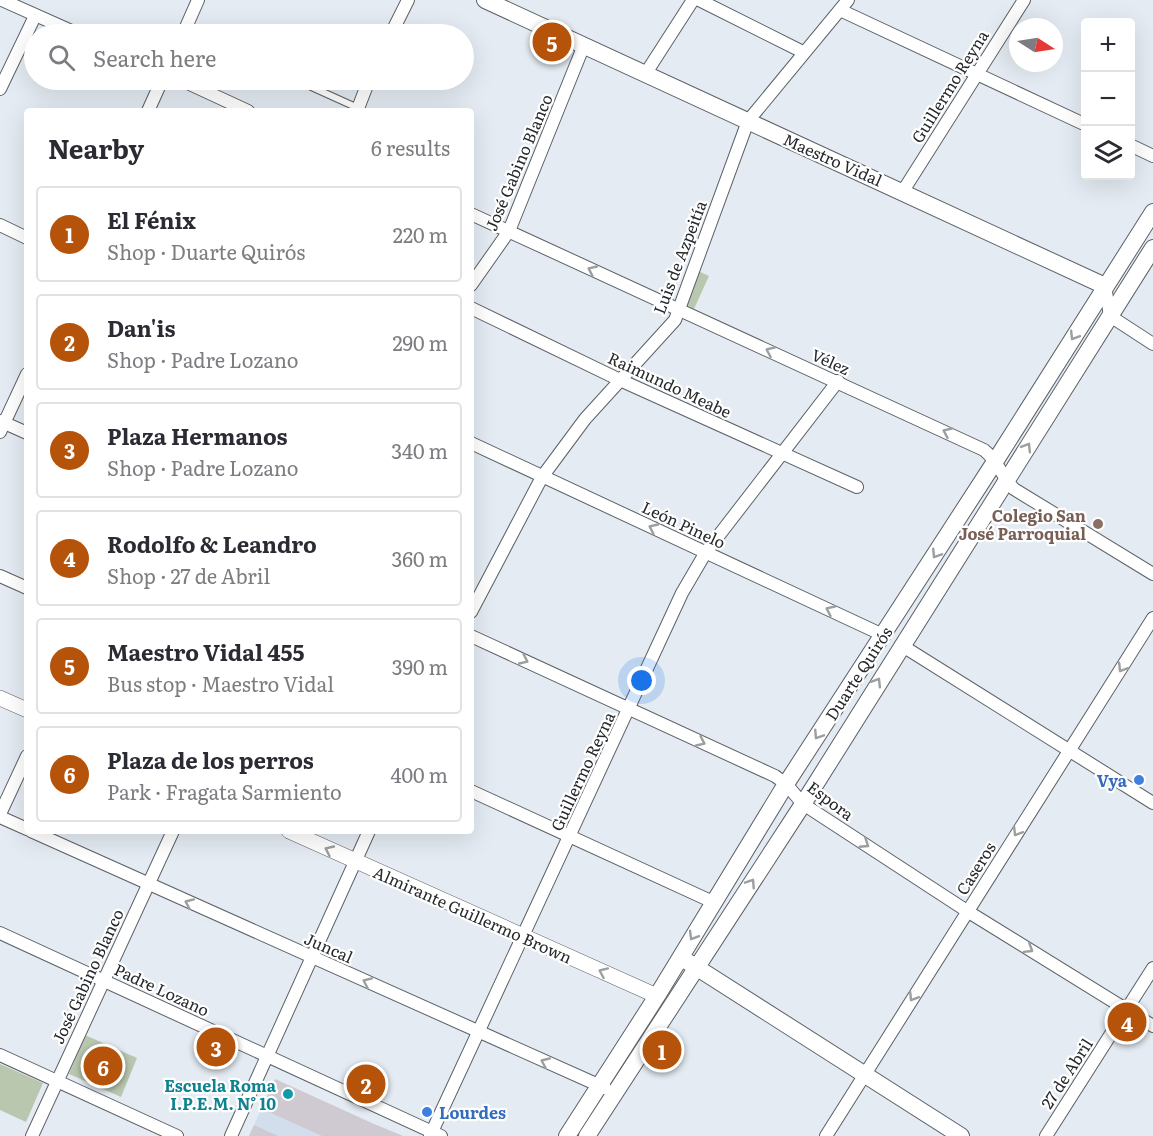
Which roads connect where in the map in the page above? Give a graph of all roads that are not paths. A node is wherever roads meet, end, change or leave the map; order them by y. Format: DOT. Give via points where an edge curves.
graph roads {
  1 [pos="2,0"];
  2 [pos="198,0"];
  3 [pos="408,0"];
  4 [pos="485,0"];
  5 [pos="693,0"];
  6 [pos="699,0"];
  7 [pos="1024,0"];
  8 [pos="509,5"];
  9 [pos="844,5"];
  10 [pos="35,16"];
  11 [pos="31,24"];
  12 [pos="54,24"];
  13 [pos="187,24"];
  14 [pos="396,24"];
  15 [pos="24,39"];
  16 [pos="584,45"];
  17 [pos="803,52"];
  18 [pos="646,73"];
  19 [pos="976,74"];
  20 [pos="0,89"];
  21 [pos="157,90"];
  22 [pos="203,90"];
  23 [pos="316,90"];
  24 [pos="365,90"];
  25 [pos="149,108"];
  26 [pos="242,108"];
  27 [pos="353,108"];
  28 [pos="358,108"];
  29 [pos="748,121"];
  30 [pos="1081,123"];
  31 [pos="1135,147"];
  32 [pos="1153,156"];
  33 [pos="903,191"];
  34 [pos="1153,212"];
  35 [pos="474,215"];
  36 [pos="0,225"];
  37 [pos="509,231"];
  38 [pos="24,237"];
  39 [pos="1153,248"];
  40 [pos="474,281"];
  41 [pos="1105,286"];
  42 [pos="474,309"];
  43 [pos="679,311"];
  44 [pos="1110,316"];
  45 [pos="1153,344"];
  46 [pos="24,380"];
  47 [pos="620,380"];
  48 [pos="838,381"];
  49 [pos="2,425"];
  50 [pos="24,432"];
  51 [pos="474,444"];
  52 [pos="782,453"];
  53 [pos="996,460"];
  54 [pos="542,477"];
  55 [pos="1006,481"];
  56 [pos="857,487"];
  57 [pos="706,552"];
  58 [pos="1153,574"];
  59 [pos="0,576"];
  60 [pos="24,587"];
  61 [pos="474,606"];
  62 [pos="1153,618"];
  63 [pos="883,635"];
  64 [pos="474,637"];
  65 [pos="901,645"];
  66 [pos="0,698"];
  67 [pos="24,709"];
  68 [pos="629,709"];
  69 [pos="1069,751"];
  70 [pos="24,763"];
  71 [pos="786,783"];
  72 [pos="474,792"];
  73 [pos="1153,803"];
  74 [pos="803,804"];
  75 [pos="0,815"];
  76 [pos="24,827"];
  77 [pos="38,834"];
  78 [pos="172,834"];
  79 [pos="296,834"];
  80 [pos="368,834"];
  81 [pos="571,837"];
  82 [pos="355,861"];
  83 [pos="148,885"];
  84 [pos="713,902"];
  85 [pos="968,911"];
  86 [pos="0,933"];
  87 [pos="523,936"];
  88 [pos="312,957"];
  89 [pos="680,957"];
  90 [pos="696,967"];
  91 [pos="1153,968"];
  92 [pos="102,980"];
  93 [pos="657,996"];
  94 [pos="1127,1009"];
  95 [pos="1153,1026"];
  96 [pos="478,1033"];
  97 [pos="0,1055"];
  98 [pos="267,1056"];
  99 [pos="865,1074"];
  100 [pos="57,1080"];
  101 [pos="606,1089"];
  102 [pos="592,1134"];
  103 [pos="434,1135"];
  104 [pos="32,1136"];
  105 [pos="177,1136"];
  106 [pos="231,1136"];
  107 [pos="567,1136"];
  108 [pos="826,1136"];
  109 [pos="961,1136"];
  110 [pos="1046,1136"];
  1 -- 10 [label="street"];
  2 -- 13 [label="street"];
  3 -- 14 [label="street"];
  4 -- 8 [label="main road, Maestro Vidal"];
  5 -- 18 [label="street"];
  6 -- 17 [label="street"];
  7 -- 19 [label="street, Guillermo Reyna"];
  8 -- 16 [label="main road, Maestro Vidal"];
  9 -- 17 [label="street, Luis de Azpeitía"];
  9 -- 19 [label="street"];
  10 -- 11 [label="street"];
  10 -- 12 [label="street"];
  15 -- 20 [label="street"];
  16 -- 18 [label="main road, Maestro Vidal"];
  16 -- 37 [label="street, José Gabino Blanco"];
  17 -- 29 [label="street, Luis de Azpeitía"];
  18 -- 29 [label="main road, Maestro Vidal"];
  19 -- 30 [label="street"];
  19 -- 33 [label="street, Guillermo Reyna"];
  21 -- 25 [label="street"];
  22 -- 26 [label="street"];
  23 -- 27 [label="lane"];
  24 -- 28 [label="street"];
  29 -- 33 [label="main road, Maestro Vidal"];
  29 -- 43 [label="street, Luis de Azpeitía"];
  31 -- 32 [label="street"];
  33 -- 41 [label="main road, Maestro Vidal"];
  34 -- 41 [label="main road, Duarte Quirós"];
  35 -- 37 [label="street, Vélez"];
  36 -- 38 [label="street"];
  37 -- 40 [label="street, José Gabino Blanco"];
  43 -- 37 [label="street, Vélez, one-way"];
  39 -- 44 [label="main road, Duarte Quirós"];
  41 -- 44 [label="street"];
  41 -- 53 [label="main road, Duarte Quirós, one-way"];
  42 -- 47 [label="street, Raimundo Meabe"];
  43 -- 47 [label="street, Luis de Azpeitía" via="672,324"];
  48 -- 43 [label="street, Vélez, one-way"];
  44 -- 45 [label="street"];
  55 -- 44 [label="main road, Duarte Quirós, one-way"];
  46 -- 49 [label="street"];
  47 -- 52 [label="street, Raimundo Meabe"];
  47 -- 54 [label="street, Luis de Azpeitía"];
  48 -- 52 [label="street, Guillermo Reyna"];
  53 -- 48 [label="street, Vélez, one-way" via="984,450"];
  49 -- 50 [label="street"];
  51 -- 54 [label="street, León Pinelo"];
  52 -- 56 [label="street, Raimundo Meabe"];
  52 -- 57 [label="street, Guillermo Reyna"];
  53 -- 55 [label="street"];
  53 -- 63 [label="main road, Duarte Quirós, one-way"];
  57 -- 54 [label="street, León Pinelo, one-way"];
  54 -- 61 [label="street, Luis de Azpeitía"];
  55 -- 58 [label="street"];
  55 -- 65 [label="main road, Duarte Quirós"];
  63 -- 57 [label="street, León Pinelo, one-way"];
  57 -- 68 [label="street, Guillermo Reyna" via="670,616"];
  59 -- 60 [label="street"];
  62 -- 69 [label="street, Caseros, one-way"];
  63 -- 71 [label="main road, Duarte Quirós, one-way"];
  64 -- 68 [label="street, Espora, one-way"];
  65 -- 69 [label="street"];
  74 -- 65 [label="main road, Duarte Quirós, one-way"];
  66 -- 67 [label="street"];
  68 -- 71 [label="street, Espora, one-way"];
  68 -- 81 [label="street, Guillermo Reyna"];
  69 -- 73 [label="street"];
  69 -- 85 [label="street, Caseros, one-way"];
  70 -- 75 [label="street"];
  71 -- 74 [label="street, Espora"];
  71 -- 84 [label="main road, Duarte Quirós"];
  72 -- 81 [label="street"];
  74 -- 85 [label="street, Espora, one-way"];
  90 -- 74 [label="main road, Duarte Quirós, one-way"];
  75 -- 76 [label="street"];
  77 -- 83 [label="street, Juncal"];
  78 -- 83 [label="street, José Gabino Blanco"];
  82 -- 79 [label="street, Almirante Guillermo Brown, one-way"];
  80 -- 82 [label="street"];
  81 -- 84 [label="street"];
  81 -- 87 [label="street, Guillermo Reyna"];
  82 -- 87 [label="street, Almirante Guillermo Brown"];
  82 -- 88 [label="street"];
  88 -- 83 [label="street, Juncal, one-way"];
  83 -- 92 [label="street, José Gabino Blanco"];
  84 -- 89 [label="main road, Duarte Quirós, one-way"];
  85 -- 94 [label="street, Espora, one-way"];
  85 -- 99 [label="street, Caseros, one-way"];
  86 -- 92 [label="street, Padre Lozano"];
  93 -- 87 [label="street, Almirante Guillermo Brown, one-way"];
  87 -- 96 [label="street, Guillermo Reyna"];
  96 -- 88 [label="street, Juncal, one-way"];
  88 -- 98 [label="street"];
  89 -- 90 [label="main road"];
  89 -- 93 [label="main road, Duarte Quirós"];
  90 -- 99 [label="main road"];
  90 -- 101 [label="main road, Duarte Quirós"];
  91 -- 94 [label="street, 27 de Abril"];
  92 -- 98 [label="street, Padre Lozano"];
  92 -- 100 [label="street, José Gabino Blanco"];
  93 -- 101 [label="main road, Duarte Quirós"];
  94 -- 95 [label="street, Espora"];
  94 -- 110 [label="street, 27 de Abril"];
  101 -- 96 [label="street, Juncal, one-way"];
  96 -- 103 [label="street, Guillermo Reyna"];
  97 -- 100 [label="street"];
  98 -- 103 [label="street, Padre Lozano"];
  98 -- 106 [label="street"];
  99 -- 108 [label="street, Caseros"];
  99 -- 109 [label="main road"];
  100 -- 104 [label="street, José Gabino Blanco"];
  100 -- 105 [label="street"];
  101 -- 102 [label="main road, Duarte Quirós"];
  101 -- 107 [label="main road, Duarte Quirós"];
}
